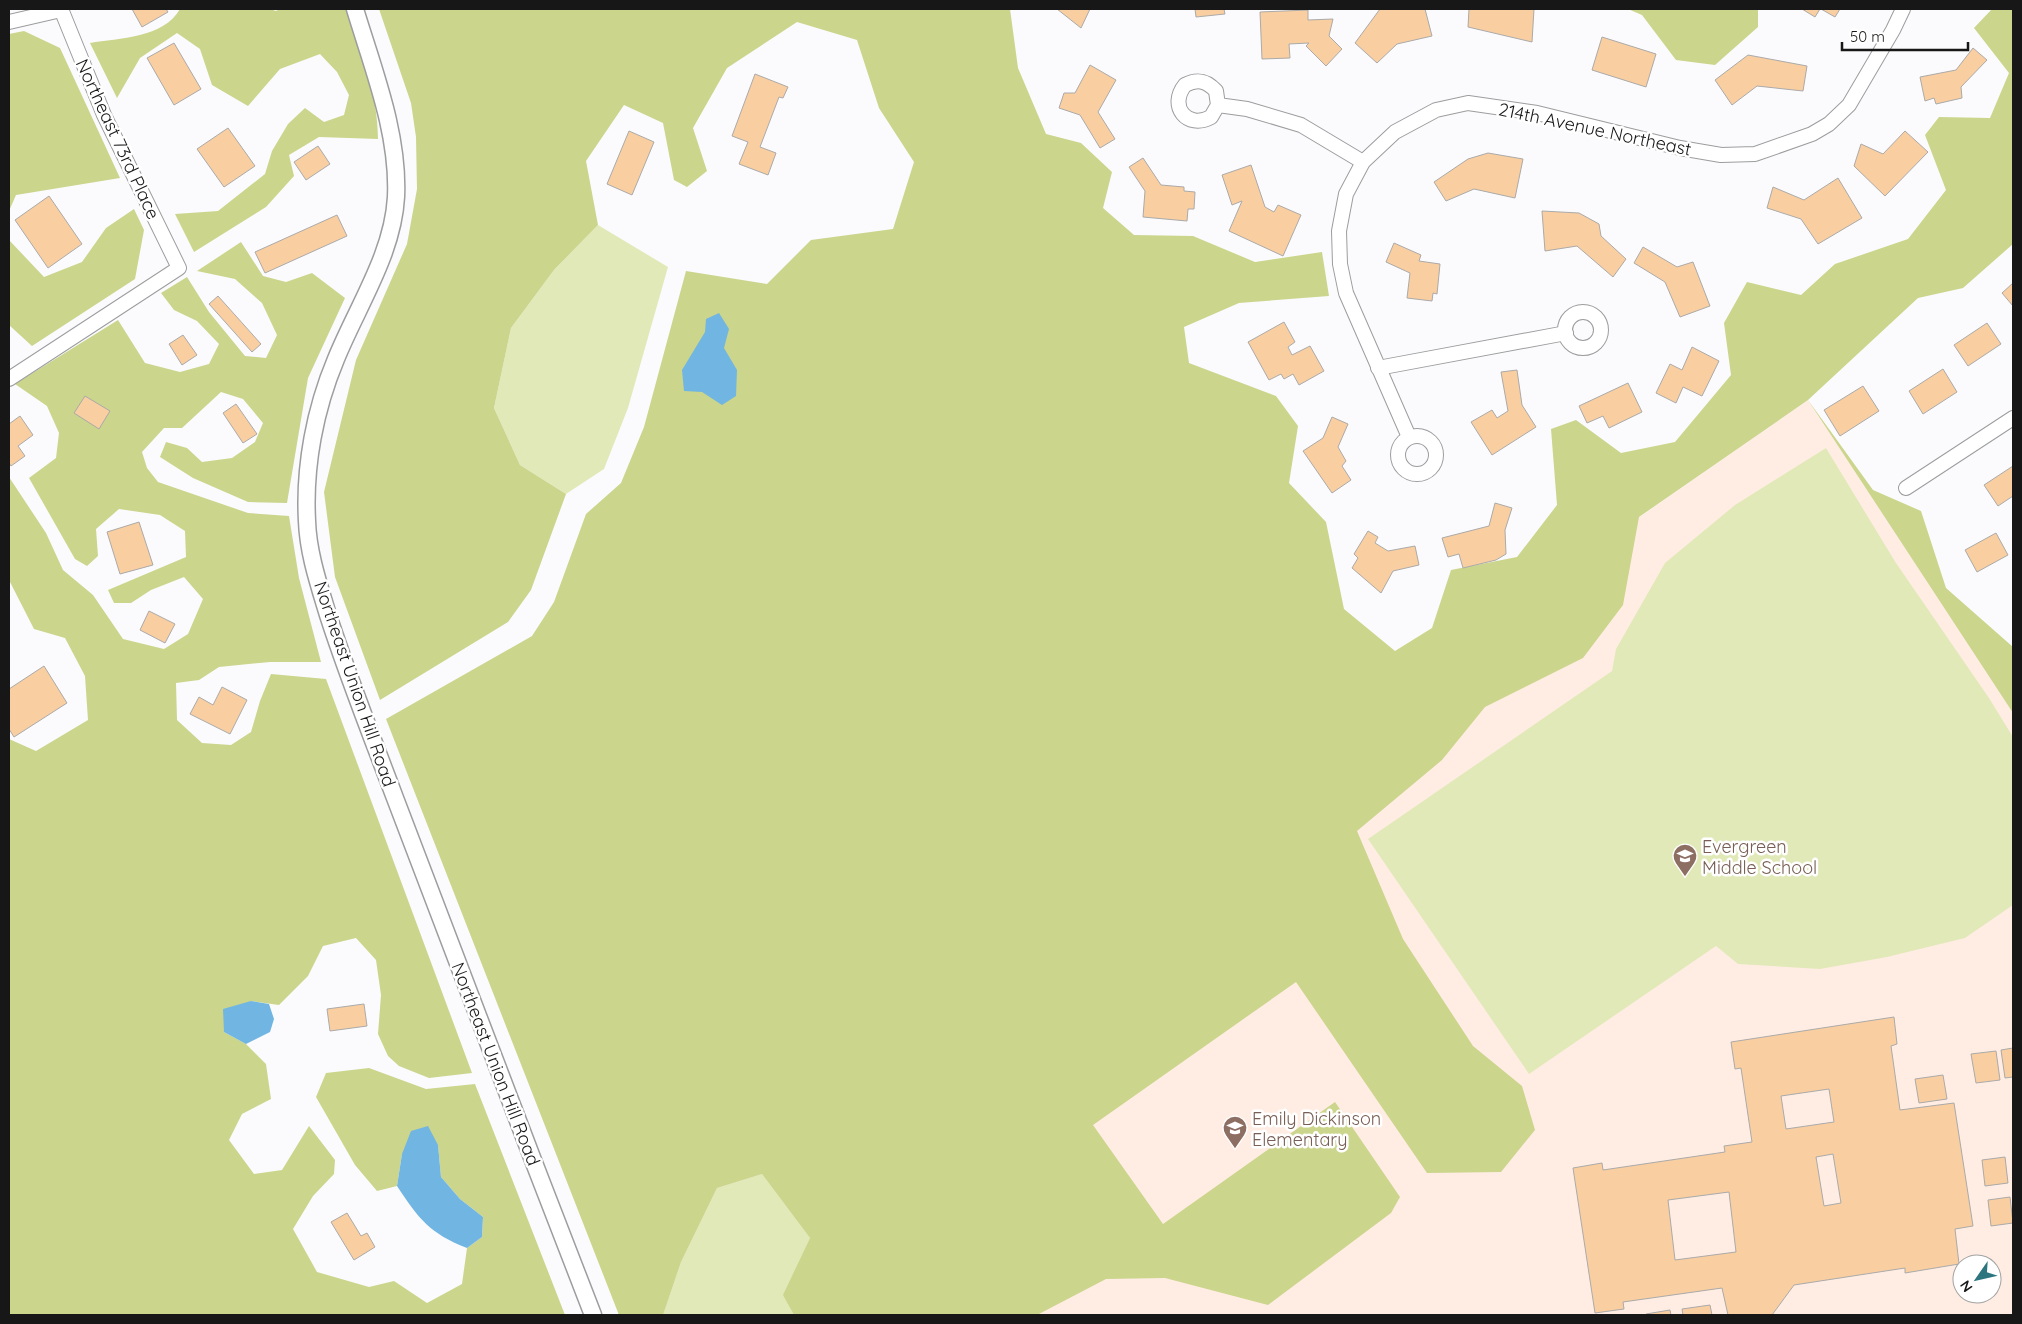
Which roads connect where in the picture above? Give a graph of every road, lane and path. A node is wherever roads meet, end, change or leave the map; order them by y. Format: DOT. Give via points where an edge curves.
graph roads {
  1 [pos="355,9"];
  2 [pos="1903,9"];
  3 [pos="61,10"];
  4 [pos="9,22"];
  5 [pos="1218,105"];
  6 [pos="1363,162"];
  7 [pos="1566,334"];
  8 [pos="1378,368"];
  9 [pos="9,379"];
  10 [pos="2013,418"];
  11 [pos="1409,437"];
  12 [pos="1906,488"];
  13 [pos="593,1315"];
  1 -- 13 [label="street, Northeast Union Hill Road" via="387,118 396,166 396,200 390,234 335,360 316,420 308,468 307,523 316,574 338,647"];
  2 -- 6 [label="street, 214th Avenue Northeast" via="1849,104 1829,124 1812,134 1755,154 1721,155 1680,148 1537,113 1468,103 1436,110 1394,132"];
  3 -- 4 [label="street"];
  3 -- 9 [label="street, Northeast 73rd Place" via="104,115 179,268"];
  5 -- 6 [label="street" via="1247,109 1301,125"];
  6 -- 8 [label="street, 214th Avenue Northeast" via="1346,194 1339,231 1340,264 1346,293"];
  7 -- 8 [label="street"];
  8 -- 11 [label="street, 214th Avenue Northeast"];
  10 -- 12 [label="street"];
}
